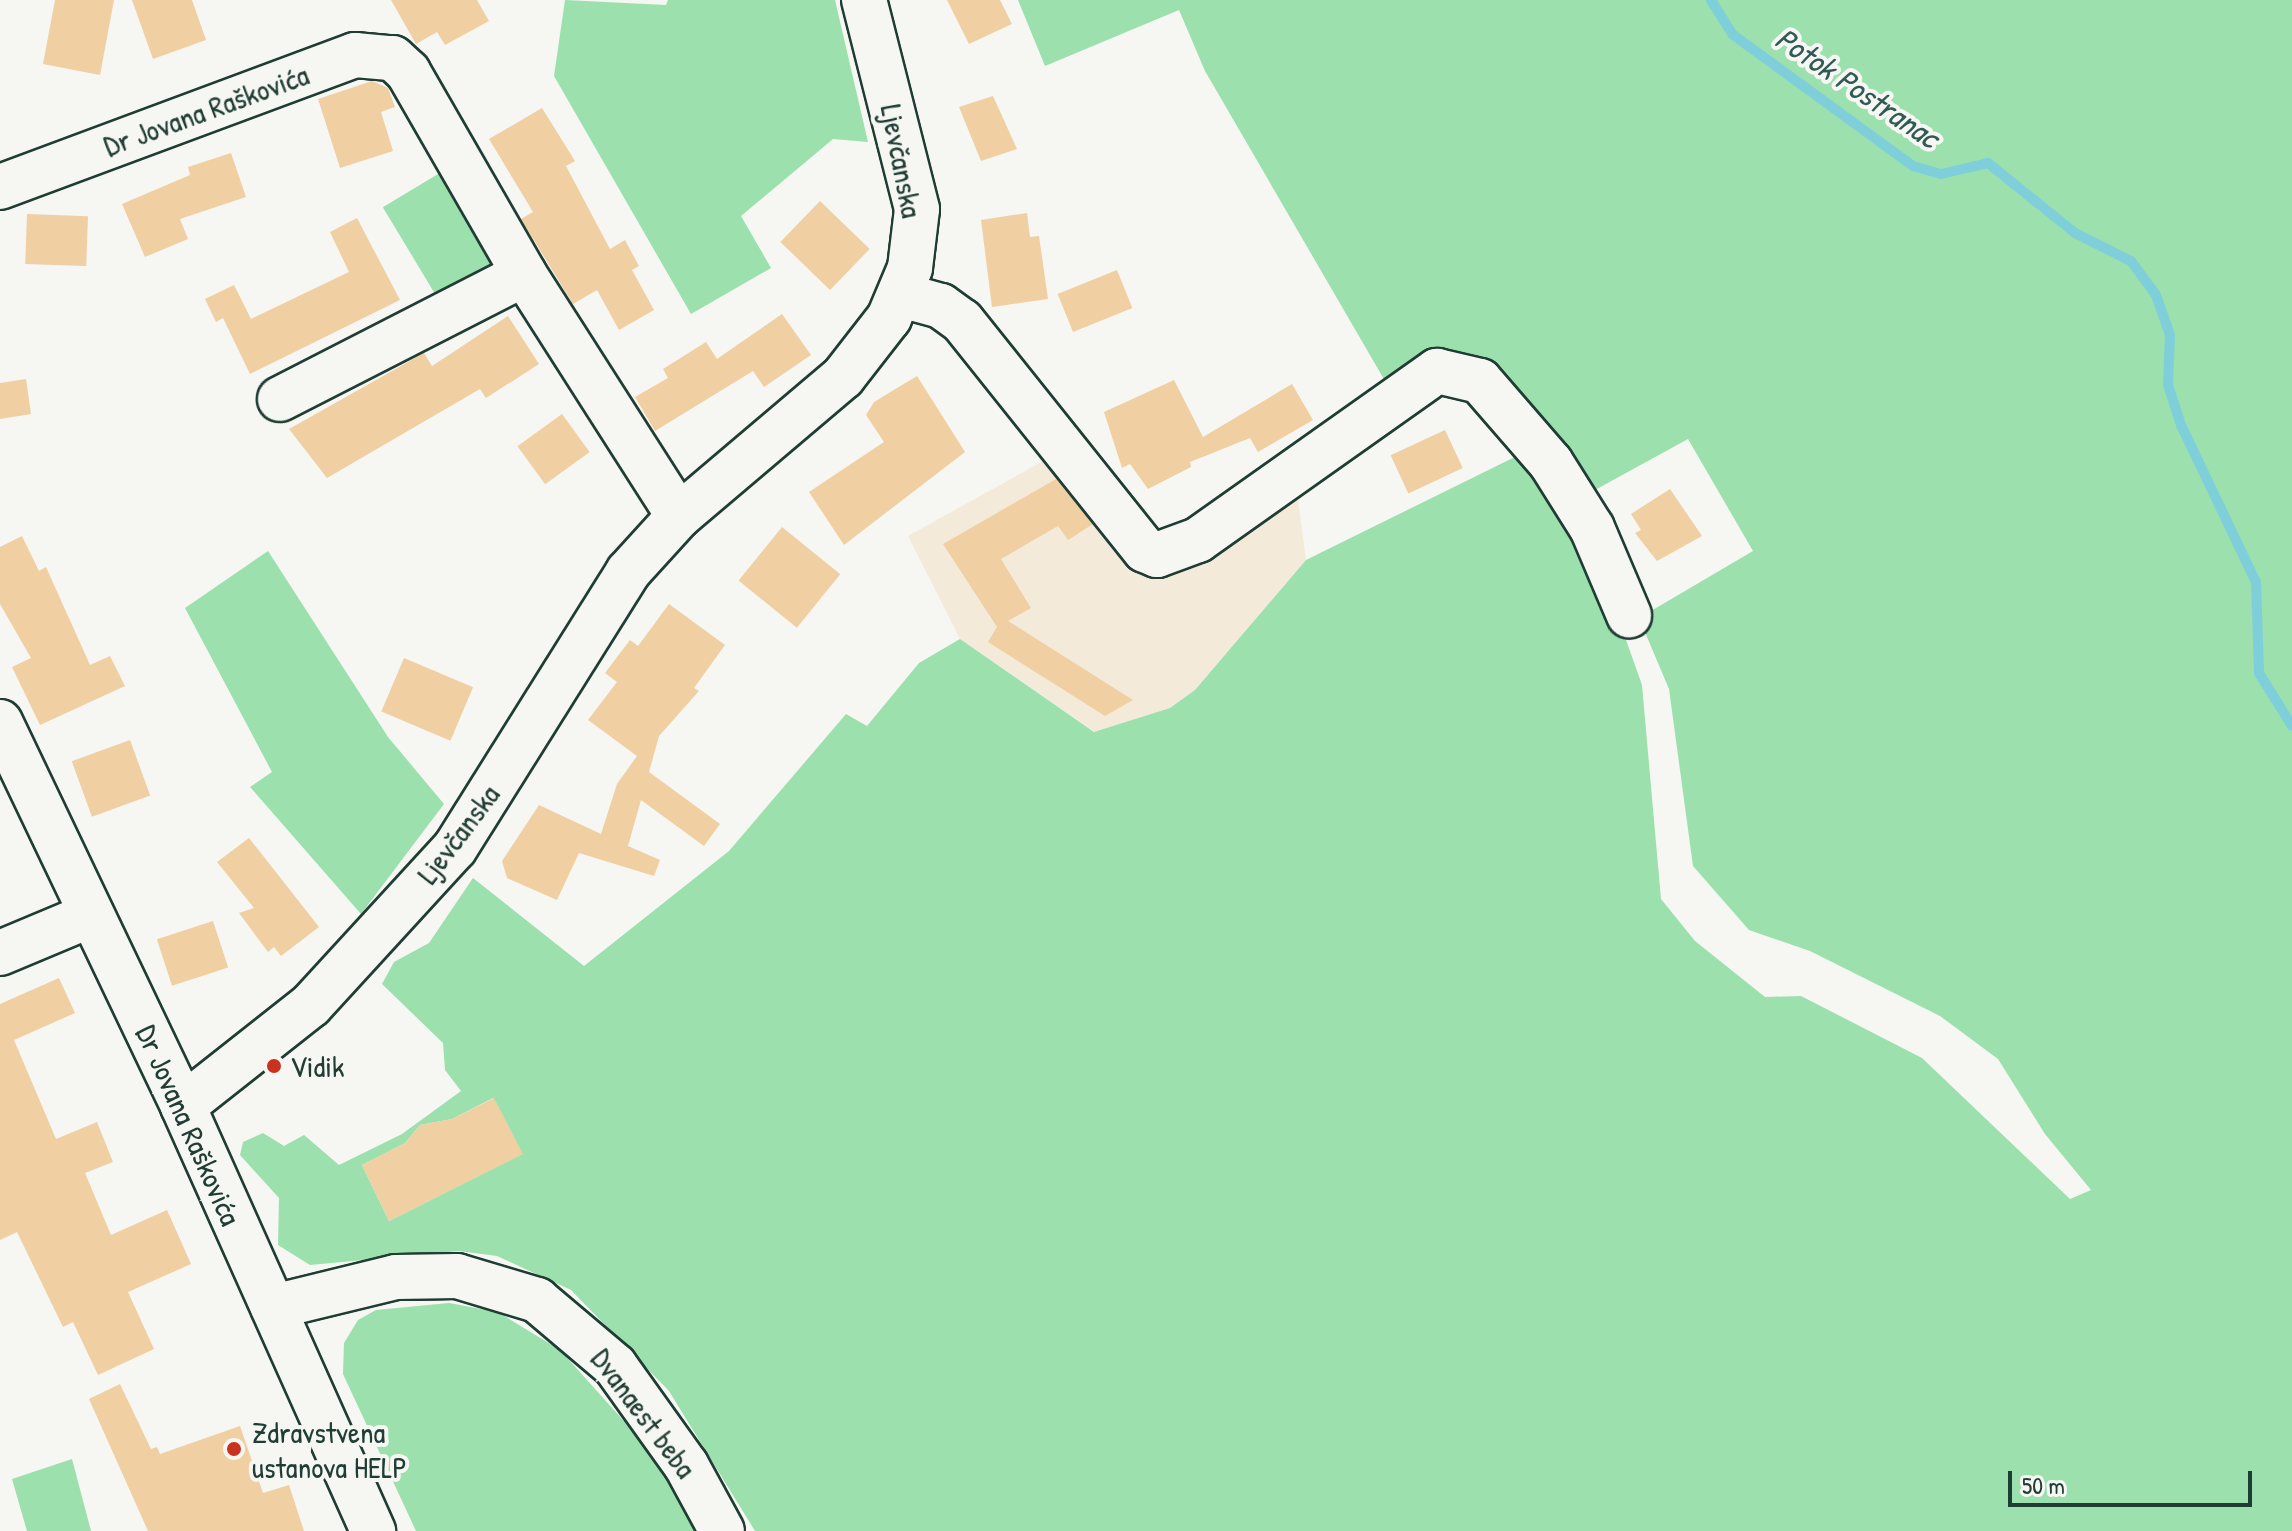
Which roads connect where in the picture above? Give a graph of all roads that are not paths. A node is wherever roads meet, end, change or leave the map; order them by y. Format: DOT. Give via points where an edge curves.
graph roads {
  1 [pos="864,0"];
  2 [pos="0,187"];
  3 [pos="524,274"];
  4 [pos="901,295"];
  5 [pos="280,399"];
  6 [pos="679,516"];
  7 [pos="1629,615"];
  8 [pos="0,722"];
  9 [pos="91,915"];
  10 [pos="0,953"];
  11 [pos="183,1106"];
  12 [pos="273,1307"];
  13 [pos="373,1531"];
  14 [pos="722,1531"];
  1 -- 4 [label="street, Ljevčanska" via="917,209"];
  2 -- 3 [label="street, Dr Jovana Raškovića" via="355,55 381,54 408,72"];
  3 -- 5 [label="street"];
  3 -- 6 [label="street"];
  4 -- 6 [label="street, Ljevčanska" via="843,377"];
  4 -- 7 [label="street" via="951,311 962,321 1145,550 1157,555 1198,540 1429,375 1456,371 1480,381 1551,463 1592,528"];
  6 -- 11 [label="street, Ljevčanska" via="599,611 455,848 311,1005"];
  8 -- 9 [label="street, Dr Jovana Raškovića"];
  9 -- 10 [label="street"];
  9 -- 11 [label="street, Dr Jovana Raškovića"];
  11 -- 12 [label="street, Dr Jovana Raškovića"];
  12 -- 13 [label="street, Dr Jovana Raškovića"];
  12 -- 14 [label="street, Dvanaest beba" via="396,1277 457,1276 537,1300 615,1366 686,1465"];
}
